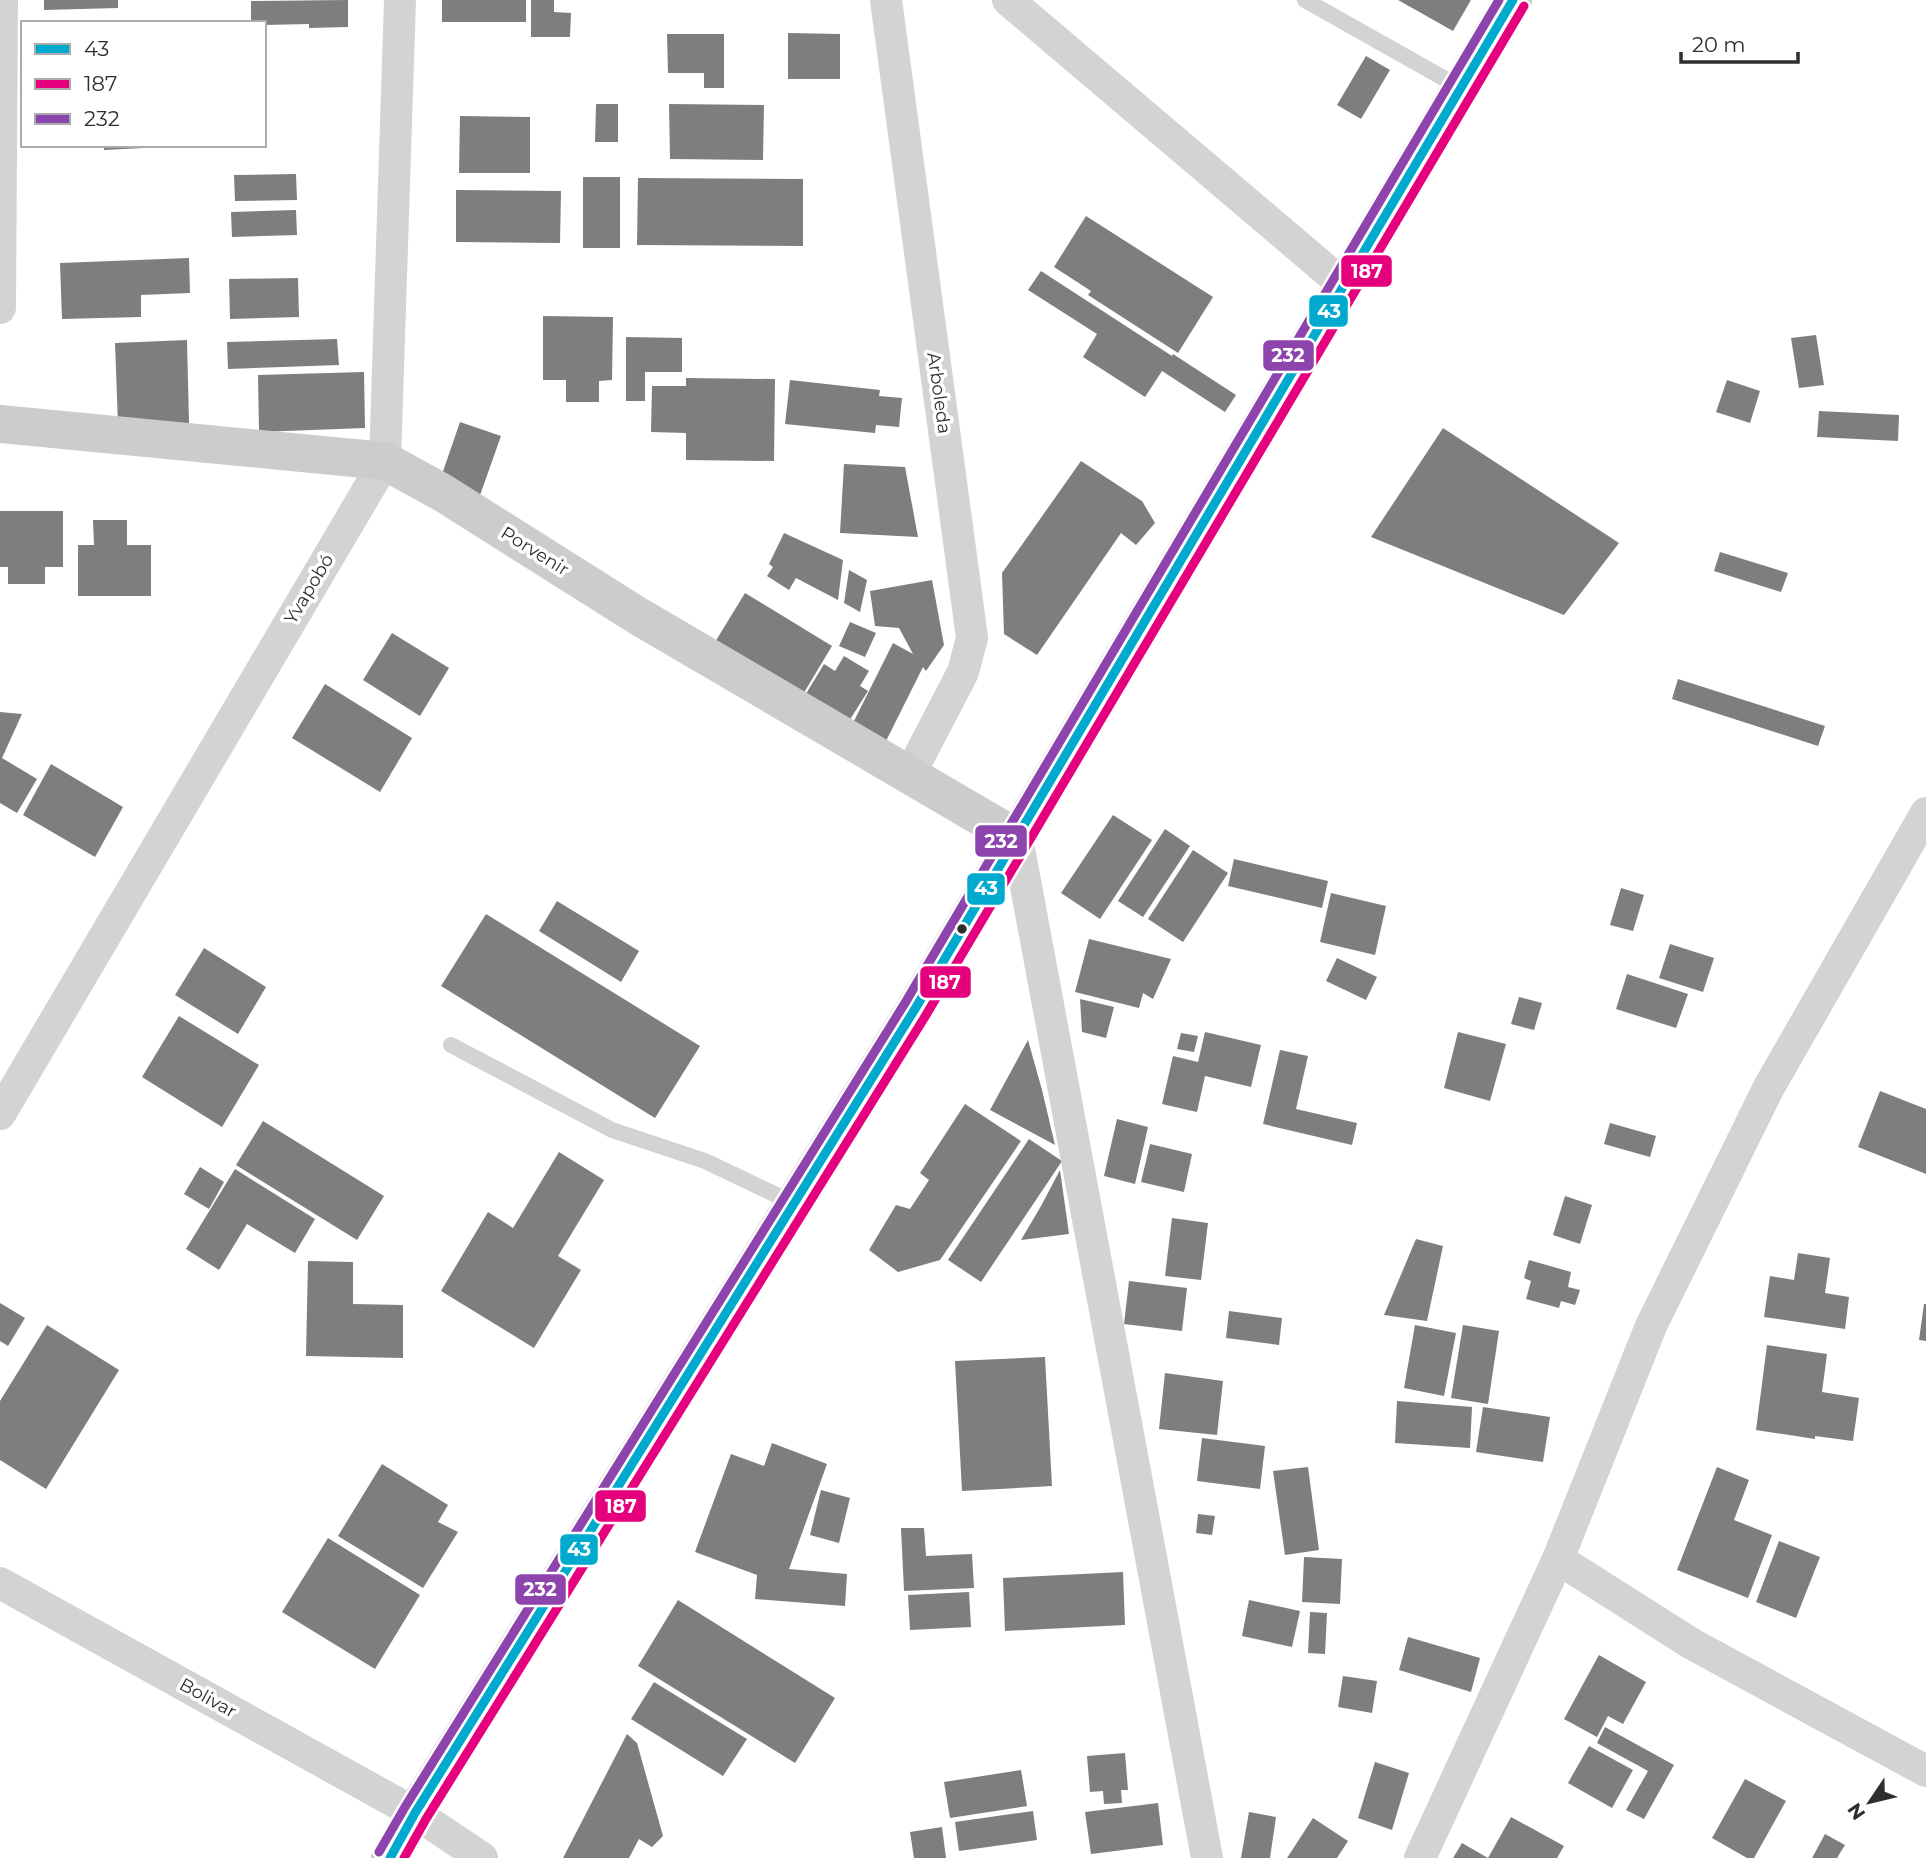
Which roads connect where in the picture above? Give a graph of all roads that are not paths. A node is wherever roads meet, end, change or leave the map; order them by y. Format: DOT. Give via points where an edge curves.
graph roads {
  1 [pos="2,0"];
  2 [pos="400,0"];
  3 [pos="886,0"];
  4 [pos="1008,0"];
  5 [pos="1305,0"];
  6 [pos="1513,0"];
  7 [pos="1461,88"];
  8 [pos="1345,286"];
  9 [pos="0,308"];
  10 [pos="0,424"];
  11 [pos="385,461"];
  12 [pos="910,774"];
  13 [pos="1926,813"];
  14 [pos="1017,838"];
  15 [pos="451,1045"];
  16 [pos="0,1114"];
  17 [pos="795,1204"];
  18 [pos="1558,1559"];
  19 [pos="0,1583"];
  20 [pos="1926,1770"];
  21 [pos="415,1813"];
  22 [pos="390,1858"];
  23 [pos="482,1858"];
  24 [pos="1207,1858"];
  25 [pos="1420,1858"];
  1 -- 9 [label="street"];
  2 -- 11 [label="street, Yvapobó"];
  3 -- 12 [label="street, Arboleda" via="972,638 963,672"];
  4 -- 8 [label="street"];
  5 -- 7 [label="lane"];
  6 -- 7 [label="main road"];
  7 -- 8 [label="main road"];
  8 -- 14 [label="main road"];
  10 -- 11 [label="street, Porvenir"];
  11 -- 12 [label="street, Porvenir"];
  11 -- 16 [label="street, Yvapobó"];
  12 -- 14 [label="street, Porvenir"];
  13 -- 18 [label="street" via="1769,1087 1657,1314"];
  14 -- 17 [label="main road"];
  14 -- 24 [label="street"];
  15 -- 17 [label="lane" via="612,1130 705,1161"];
  17 -- 21 [label="main road"];
  18 -- 20 [label="street" via="1692,1644"];
  18 -- 25 [label="street"];
  19 -- 21 [label="street, Bolivar"];
  21 -- 22 [label="main road"];
  21 -- 23 [label="street, Bolivar"];
}
